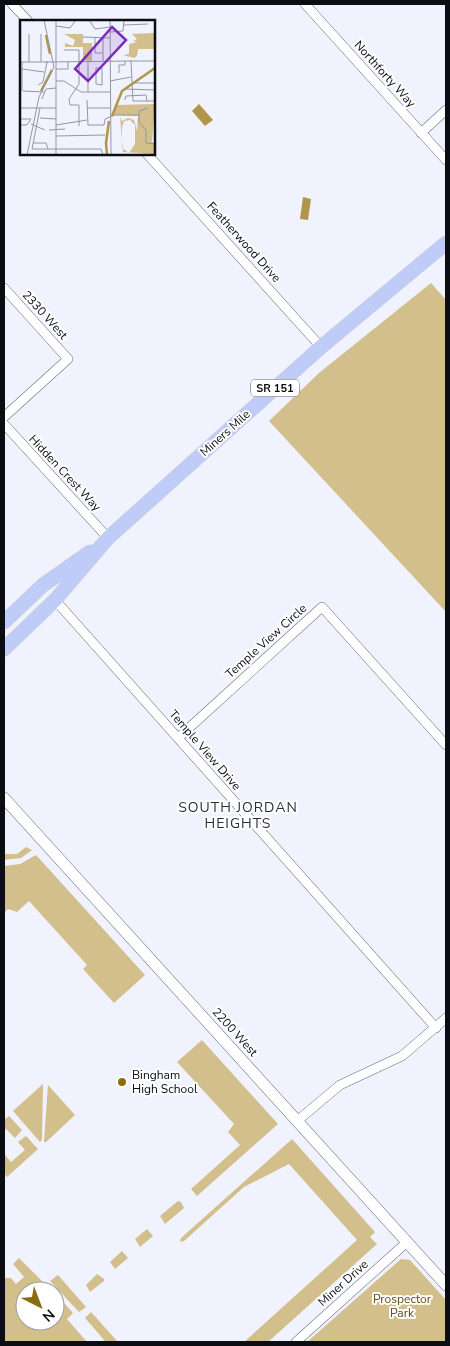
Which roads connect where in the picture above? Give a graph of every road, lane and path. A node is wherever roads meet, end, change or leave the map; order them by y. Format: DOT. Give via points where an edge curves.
graph roads {
  1 [pos="12,4"];
  2 [pos="305,4"];
  3 [pos="27,20"];
  4 [pos="446,110"];
  5 [pos="421,133"];
  6 [pos="149,155"];
  7 [pos="446,160"];
  8 [pos="446,244"];
  9 [pos="4,288"];
  10 [pos="321,347"];
  11 [pos="4,417"];
  12 [pos="4,424"];
  13 [pos="108,538"];
  14 [pos="55,600"];
  15 [pos="5,621"];
  16 [pos="4,649"];
  17 [pos="178,738"];
  18 [pos="446,745"];
  19 [pos="4,798"];
  20 [pos="446,1018"];
  21 [pos="436,1028"];
  22 [pos="297,1121"];
  23 [pos="407,1242"];
  24 [pos="446,1285"];
  25 [pos="296,1342"];
  1 -- 3 [label="street"];
  2 -- 5 [label="street, Northforty Way"];
  4 -- 5 [label="street"];
  5 -- 7 [label="street, Northforty Way"];
  6 -- 10 [label="street, Featherwood Drive"];
  8 -- 10 [label="main road, Miners Mile / SR 151"];
  9 -- 11 [label="street, 2330 West" via="68,359"];
  10 -- 13 [label="main road, Miners Mile / SR 151"];
  12 -- 13 [label="street, Hidden Crest Way"];
  13 -- 14 [label="main road, Miners Mile / SR 151"];
  13 -- 15 [label="main road, SR 151" via="43,585"];
  14 -- 16 [label="main road, Miners Mile / SR 151"];
  14 -- 17 [label="street, Temple View Drive"];
  17 -- 18 [label="street, Temple View Circle" via="322,607"];
  17 -- 21 [label="street, Temple View Drive"];
  19 -- 22 [label="street, 2200 West"];
  20 -- 21 [label="street"];
  21 -- 22 [label="street" via="402,1056 340,1085"];
  22 -- 23 [label="street, 2200 West"];
  23 -- 24 [label="street, 2200 West"];
  23 -- 25 [label="street, Miner Drive"];
}
